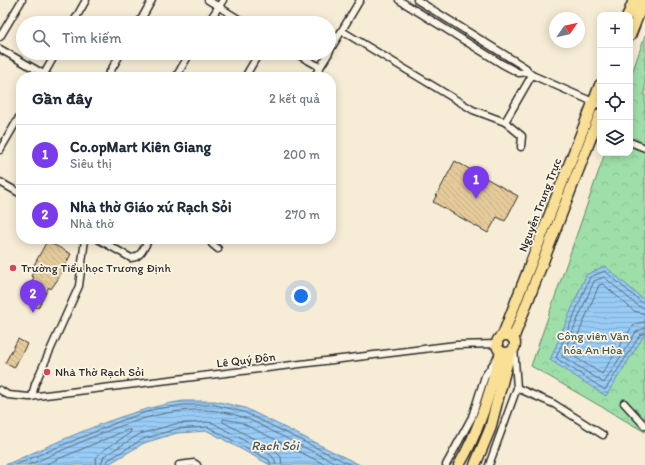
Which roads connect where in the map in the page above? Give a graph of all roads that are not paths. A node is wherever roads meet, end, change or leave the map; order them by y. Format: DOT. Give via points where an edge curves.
graph roads {
  1 [pos="22,0"];
  2 [pos="86,0"];
  3 [pos="152,0"];
  4 [pos="208,0"];
  5 [pos="223,0"];
  6 [pos="360,0"];
  7 [pos="399,0"];
  8 [pos="417,0"];
  9 [pos="634,0"];
  10 [pos="644,0"];
  11 [pos="218,7"];
  12 [pos="629,12"];
  13 [pos="77,16"];
  14 [pos="142,16"];
  15 [pos="212,16"];
  16 [pos="233,16"];
  17 [pos="633,28"];
  18 [pos="342,31"];
  19 [pos="0,37"];
  20 [pos="336,41"];
  21 [pos="0,49"];
  22 [pos="16,59"];
  23 [pos="18,60"];
  24 [pos="53,60"];
  25 [pos="117,60"];
  26 [pos="186,60"];
  27 [pos="255,60"];
  28 [pos="308,60"];
  29 [pos="324,60"];
  30 [pos="320,67"];
  31 [pos="38,72"];
  32 [pos="47,72"];
  33 [pos="110,72"];
  34 [pos="179,72"];
  35 [pos="248,72"];
  36 [pos="317,72"];
  37 [pos="530,73"];
  38 [pos="596,104"];
  39 [pos="505,122"];
  40 [pos="16,123"];
  41 [pos="593,128"];
  42 [pos="633,143"];
  43 [pos="521,147"];
  44 [pos="645,148"];
  45 [pos="0,150"];
  46 [pos="0,182"];
  47 [pos="16,191"];
  48 [pos="83,244"];
  49 [pos="107,244"];
  50 [pos="146,244"];
  51 [pos="212,244"];
  52 [pos="218,249"];
  53 [pos="507,347"];
  54 [pos="517,388"];
  55 [pos="0,390"];
  56 [pos="32,397"];
  57 [pos="624,403"];
  58 [pos="645,426"];
  59 [pos="603,435"];
  60 [pos="196,464"];
  61 [pos="179,465"];
  62 [pos="446,465"];
  63 [pos="459,465"];
  64 [pos="476,465"];
  65 [pos="489,465"];
  1 -- 19 [label="street"];
  2 -- 13 [label="street"];
  3 -- 14 [label="street"];
  4 -- 11 [label="street"];
  5 -- 11 [label="street"];
  6 -- 18 [label="street"];
  7 -- 37 [label="street" via="502,64 519,73"];
  8 -- 37 [label="street" via="526,68"];
  9 -- 12 [label="main road"];
  10 -- 17 [label="main road"];
  11 -- 15 [label="street"];
  11 -- 16 [label="street"];
  18 -- 20 [label="street"];
  18 -- 39 [label="street" via="473,110"];
  21 -- 22 [label="street"];
  23 -- 31 [label="street"];
  24 -- 32 [label="street"];
  25 -- 33 [label="street"];
  26 -- 34 [label="street"];
  27 -- 35 [label="street"];
  28 -- 30 [label="street"];
  29 -- 30 [label="street"];
  30 -- 36 [label="street"];
  37 -- 38 [label="street"];
  37 -- 39 [label="street"];
  38 -- 41 [label="main road, Nguyễn Trung Trực"];
  39 -- 43 [label="street" via="522,136"];
  40 -- 45 [label="street"];
  41 -- 53 [label="main road, Nguyễn Trung Trực"];
  41 -- 53 [label="main road, Nguyễn Trung Trực" via="503,335 509,335"];
  42 -- 44 [label="street"];
  46 -- 47 [label="street"];
  48 -- 56 [label="street" via="79,286 35,384"];
  49 -- 50 [label="street" via="134,258 139,256"];
  51 -- 52 [label="street"];
  53 -- 54 [label="street"];
  53 -- 56 [label="street, Lê Quý Đôn" via="456,345"];
  53 -- 62 [label="street" via="485,376 472,417"];
  53 -- 63 [label="main road, Nguyễn Trung Trực" via="472,444"];
  53 -- 64 [label="main road, Nguyễn Trung Trực" via="490,429"];
  54 -- 59 [label="street" via="554,404"];
  54 -- 65 [label="street"];
  55 -- 56 [label="street, Lê Quý Đôn" via="8,395"];
  57 -- 58 [label="street"];
  60 -- 61 [label="street"];
}
